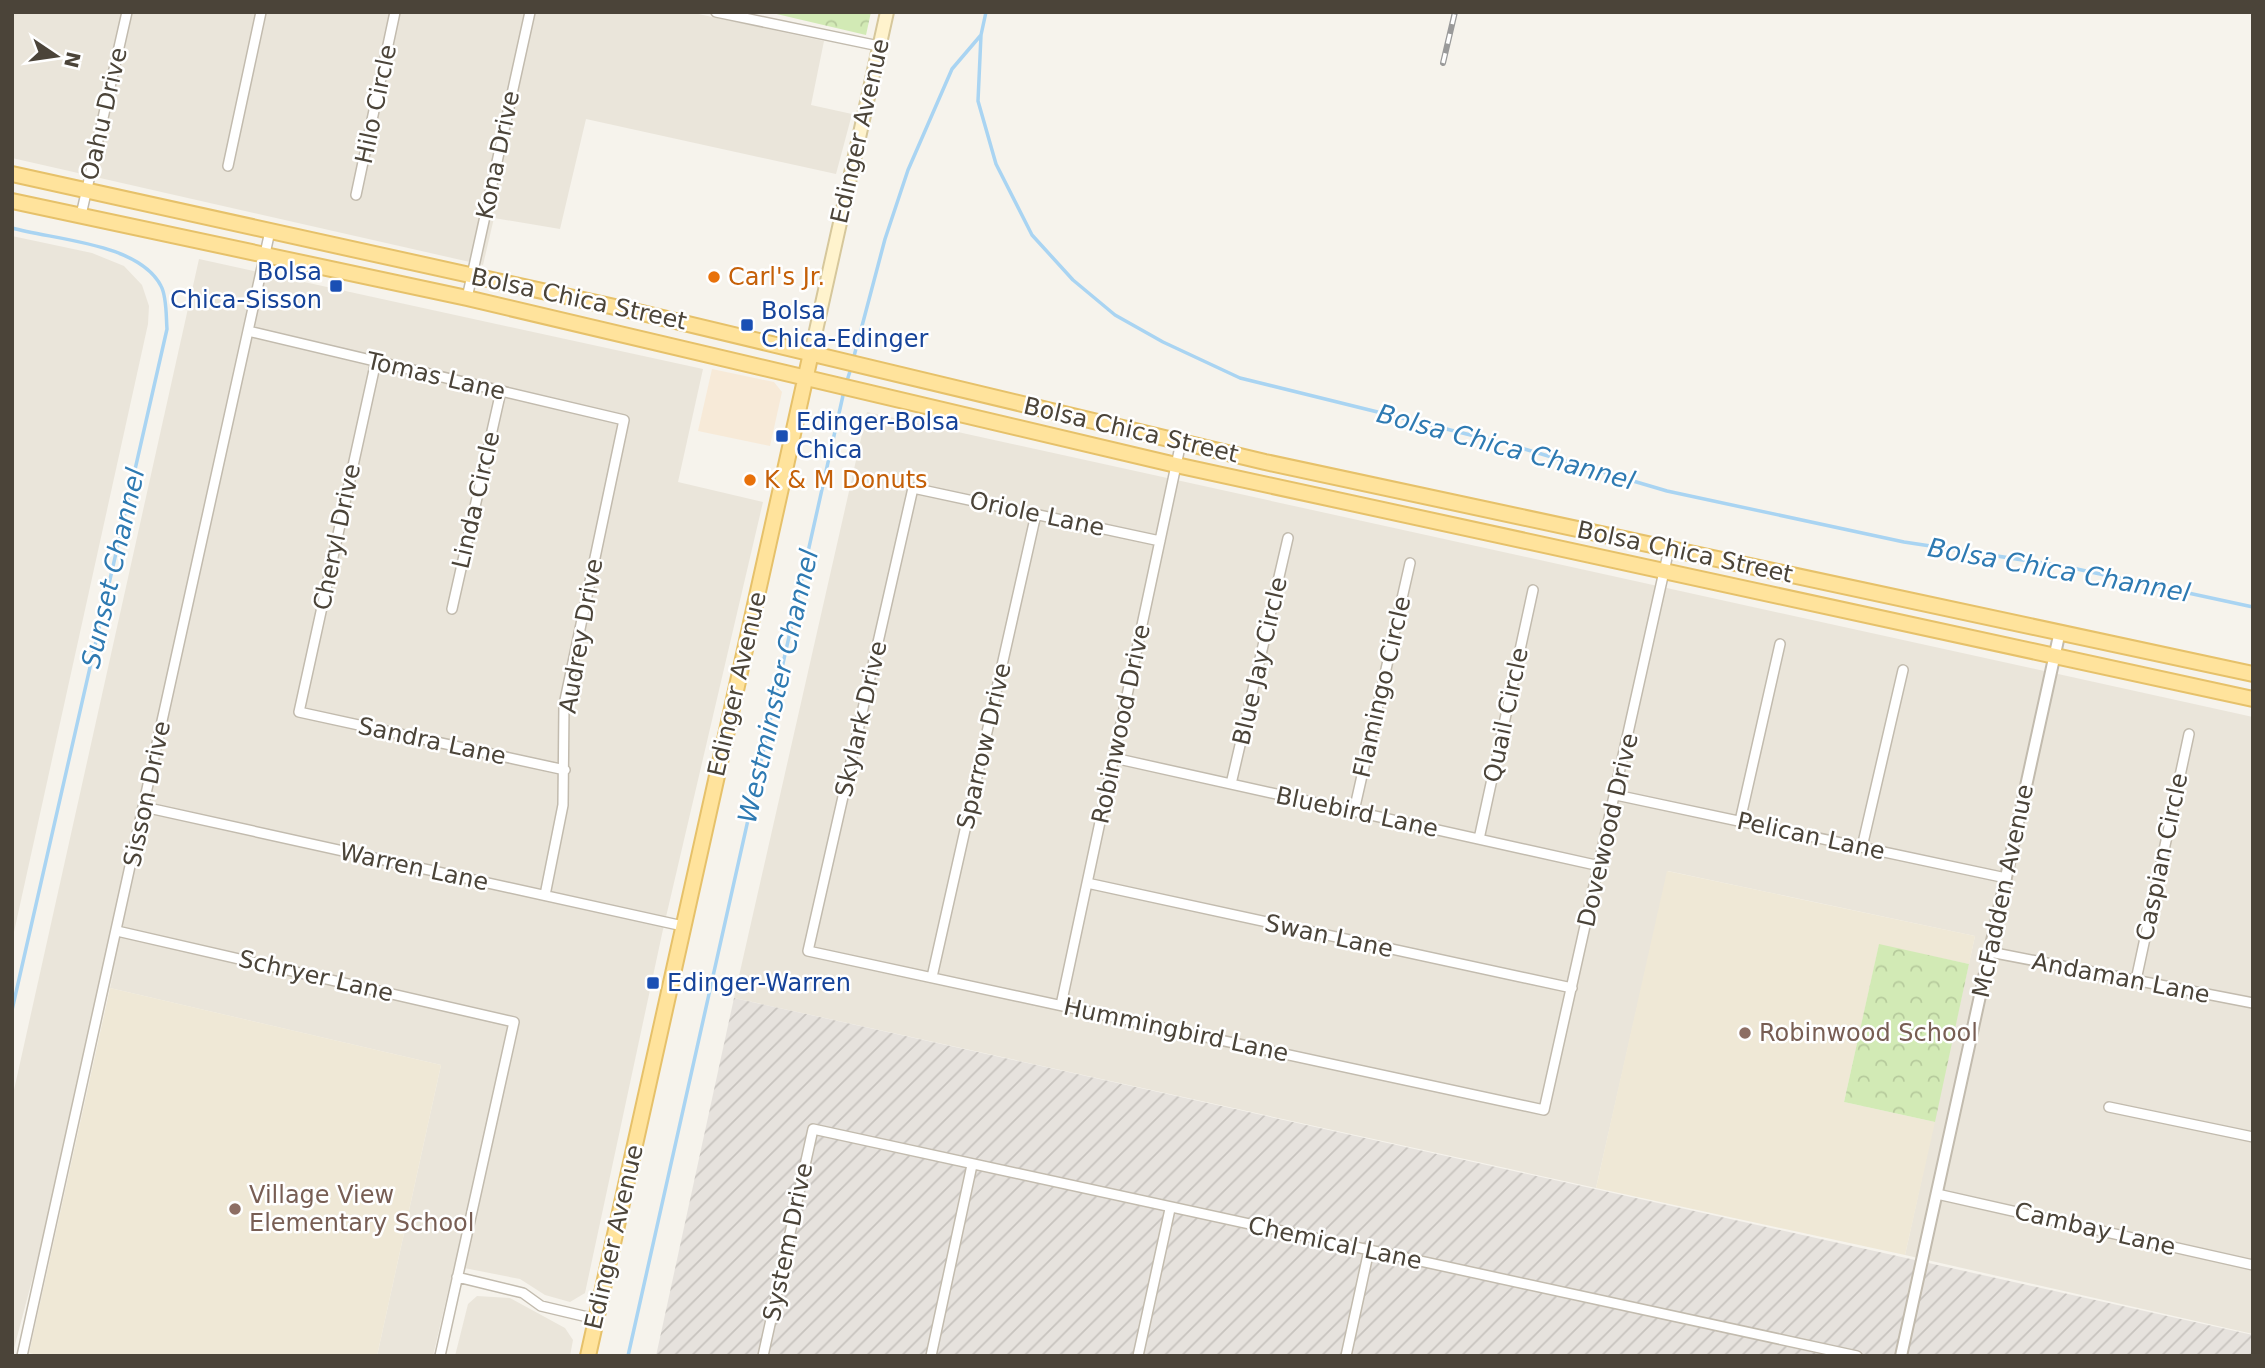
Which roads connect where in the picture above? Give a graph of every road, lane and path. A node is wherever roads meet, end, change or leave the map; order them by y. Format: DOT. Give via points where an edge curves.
graph roads {
  1 [pos="127,12"];
  2 [pos="261,12"];
  3 [pos="396,12"];
  4 [pos="530,12"];
  5 [pos="716,12"];
  6 [pos="887,12"];
  7 [pos="879,46"];
  8 [pos="228,166"];
  9 [pos="12,174"];
  10 [pos="87,190"];
  11 [pos="356,195"];
  12 [pos="12,201"];
  13 [pos="81,215"];
  14 [pos="270,231"];
  15 [pos="265,256"];
  16 [pos="471,275"];
  17 [pos="467,298"];
  18 [pos="642,313"];
  19 [pos="248,331"];
  20 [pos="637,337"];
  21 [pos="811,353"];
  22 [pos="376,361"];
  23 [pos="806,377"];
  24 [pos="501,391"];
  25 [pos="624,420"];
  26 [pos="1181,442"];
  27 [pos="1176,465"];
  28 [pos="913,488"];
  29 [pos="1036,514"];
  30 [pos="1288,538"];
  31 [pos="1160,541"];
  32 [pos="1669,549"];
  33 [pos="1410,563"];
  34 [pos="1665,572"];
  35 [pos="1533,590"];
  36 [pos="452,609"];
  37 [pos="2060,631"];
  38 [pos="1780,644"];
  39 [pos="2054,656"];
  40 [pos="1903,670"];
  41 [pos="2253,674"];
  42 [pos="2253,699"];
  43 [pos="299,712"];
  44 [pos="2189,734"];
  45 [pos="1114,758"];
  46 [pos="565,770"];
  47 [pos="1231,784"];
  48 [pos="1616,794"];
  49 [pos="144,807"];
  50 [pos="1354,811"];
  51 [pos="1740,821"];
  52 [pos="1479,839"];
  53 [pos="1862,847"];
  54 [pos="1600,866"];
  55 [pos="2006,878"];
  56 [pos="1087,883"];
  57 [pos="545,895"];
  58 [pos="683,926"];
  59 [pos="117,931"];
  60 [pos="808,951"];
  61 [pos="1990,952"];
  62 [pos="932,977"];
  63 [pos="2136,980"];
  64 [pos="1572,988"];
  65 [pos="2253,1003"];
  66 [pos="1061,1005"];
  67 [pos="2109,1107"];
  68 [pos="1544,1110"];
  69 [pos="813,1129"];
  70 [pos="2253,1138"];
  71 [pos="972,1165"];
  72 [pos="1937,1194"];
  73 [pos="1170,1209"];
  74 [pos="1369,1250"];
  75 [pos="2253,1265"];
  76 [pos="457,1278"];
  77 [pos="596,1319"];
  78 [pos="22,1356"];
  79 [pos="440,1356"];
  80 [pos="588,1356"];
  81 [pos="764,1356"];
  82 [pos="931,1356"];
  83 [pos="1138,1356"];
  84 [pos="1346,1356"];
  85 [pos="1857,1356"];
  86 [pos="1901,1356"];
  1 -- 10 [label="street, Oahu Drive"];
  2 -- 8 [label="street"];
  3 -- 11 [label="street, Hilo Circle"];
  4 -- 16 [label="street, Kona Drive"];
  5 -- 7 [label="street"];
  6 -- 7 [label="main road, Edinger Avenue"];
  7 -- 21 [label="main road, Edinger Avenue"];
  9 -- 10 [label="main road, Bolsa Chica Street"];
  10 -- 13 [label="street, Oahu Drive"];
  10 -- 14 [label="main road, Bolsa Chica Street"];
  12 -- 13 [label="main road, Bolsa Chica Street"];
  13 -- 15 [label="main road, Bolsa Chica Street"];
  14 -- 15 [label="street, Sisson Drive"];
  14 -- 16 [label="main road, Bolsa Chica Street"];
  15 -- 17 [label="main road, Bolsa Chica Street"];
  15 -- 19 [label="street, Sisson Drive"];
  16 -- 17 [label="street, Kona Drive"];
  16 -- 18 [label="main road, Bolsa Chica Street"];
  17 -- 20 [label="main road, Bolsa Chica Street"];
  18 -- 20 [label="main road"];
  18 -- 21 [label="main road, Bolsa Chica Street"];
  19 -- 22 [label="street, Tomas Lane"];
  19 -- 49 [label="street, Sisson Drive"];
  20 -- 23 [label="main road, Bolsa Chica Street"];
  21 -- 23 [label="main road, Edinger Avenue"];
  21 -- 26 [label="main road, Bolsa Chica Street"];
  22 -- 24 [label="street, Tomas Lane"];
  22 -- 43 [label="street, Cheryl Drive"];
  23 -- 27 [label="main road, Bolsa Chica Street"];
  23 -- 58 [label="main road, Edinger Avenue"];
  24 -- 25 [label="street, Tomas Lane"];
  24 -- 36 [label="street, Linda Circle"];
  25 -- 46 [label="street, Audrey Drive" via="564,705"];
  26 -- 27 [label="street, Robinwood Drive"];
  26 -- 32 [label="main road, Bolsa Chica Street"];
  27 -- 31 [label="street, Robinwood Drive"];
  27 -- 34 [label="main road, Bolsa Chica Street"];
  28 -- 29 [label="street, Oriole Lane"];
  28 -- 60 [label="street, Skylark Drive"];
  29 -- 31 [label="street, Oriole Lane"];
  29 -- 62 [label="street, Sparrow Drive"];
  30 -- 47 [label="street, Blue Jay Circle"];
  31 -- 45 [label="street, Robinwood Drive"];
  32 -- 34 [label="street, Dovewood Drive"];
  32 -- 37 [label="main road, Bolsa Chica Street"];
  33 -- 50 [label="street, Flamingo Circle"];
  34 -- 39 [label="main road, Bolsa Chica Street"];
  34 -- 48 [label="street, Dovewood Drive"];
  35 -- 52 [label="street, Quail Circle"];
  37 -- 39 [label="street, McFadden Avenue"];
  37 -- 41 [label="main road, Bolsa Chica Street"];
  38 -- 51 [label="street"];
  39 -- 42 [label="main road, Bolsa Chica Street"];
  39 -- 55 [label="street, McFadden Avenue"];
  40 -- 53 [label="street"];
  43 -- 46 [label="street, Sandra Lane"];
  44 -- 63 [label="street, Caspian Circle"];
  45 -- 47 [label="street, Bluebird Lane"];
  45 -- 56 [label="street, Robinwood Drive"];
  46 -- 57 [label="street, Audrey Drive" via="563,805"];
  47 -- 50 [label="street, Bluebird Lane"];
  48 -- 51 [label="street, Pelican Lane"];
  48 -- 54 [label="street, Dovewood Drive"];
  49 -- 57 [label="street, Warren Lane"];
  49 -- 59 [label="street, Sisson Drive"];
  50 -- 52 [label="street, Bluebird Lane"];
  51 -- 53 [label="street, Pelican Lane"];
  52 -- 54 [label="street, Bluebird Lane"];
  53 -- 55 [label="street, Pelican Lane"];
  54 -- 64 [label="street, Dovewood Drive"];
  55 -- 61 [label="street, McFadden Avenue"];
  56 -- 64 [label="street, Swan Lane"];
  56 -- 66 [label="street, Robinwood Drive"];
  57 -- 58 [label="street, Warren Lane"];
  58 -- 77 [label="main road, Edinger Avenue"];
  59 -- 76 [label="street, Schryer Lane" via="514,1022"];
  59 -- 78 [label="street, Sisson Drive"];
  60 -- 62 [label="street, Hummingbird Lane"];
  61 -- 63 [label="street, Andaman Lane"];
  61 -- 72 [label="street, McFadden Avenue"];
  62 -- 66 [label="street, Hummingbird Lane"];
  63 -- 65 [label="street, Andaman Lane"];
  64 -- 68 [label="street, Dovewood Drive"];
  66 -- 68 [label="street, Hummingbird Lane"];
  67 -- 70 [label="street"];
  69 -- 71 [label="street, Chemical Lane"];
  69 -- 81 [label="street, System Drive"];
  71 -- 73 [label="street, Chemical Lane"];
  71 -- 82 [label="street"];
  72 -- 75 [label="street, Cambay Lane"];
  72 -- 86 [label="street, McFadden Avenue"];
  73 -- 74 [label="street, Chemical Lane"];
  73 -- 83 [label="street"];
  74 -- 84 [label="street"];
  74 -- 85 [label="street, Chemical Lane"];
  76 -- 77 [label="street" via="523,1293 541,1306"];
  76 -- 79 [label="street"];
  77 -- 80 [label="main road, Edinger Avenue"];
}
